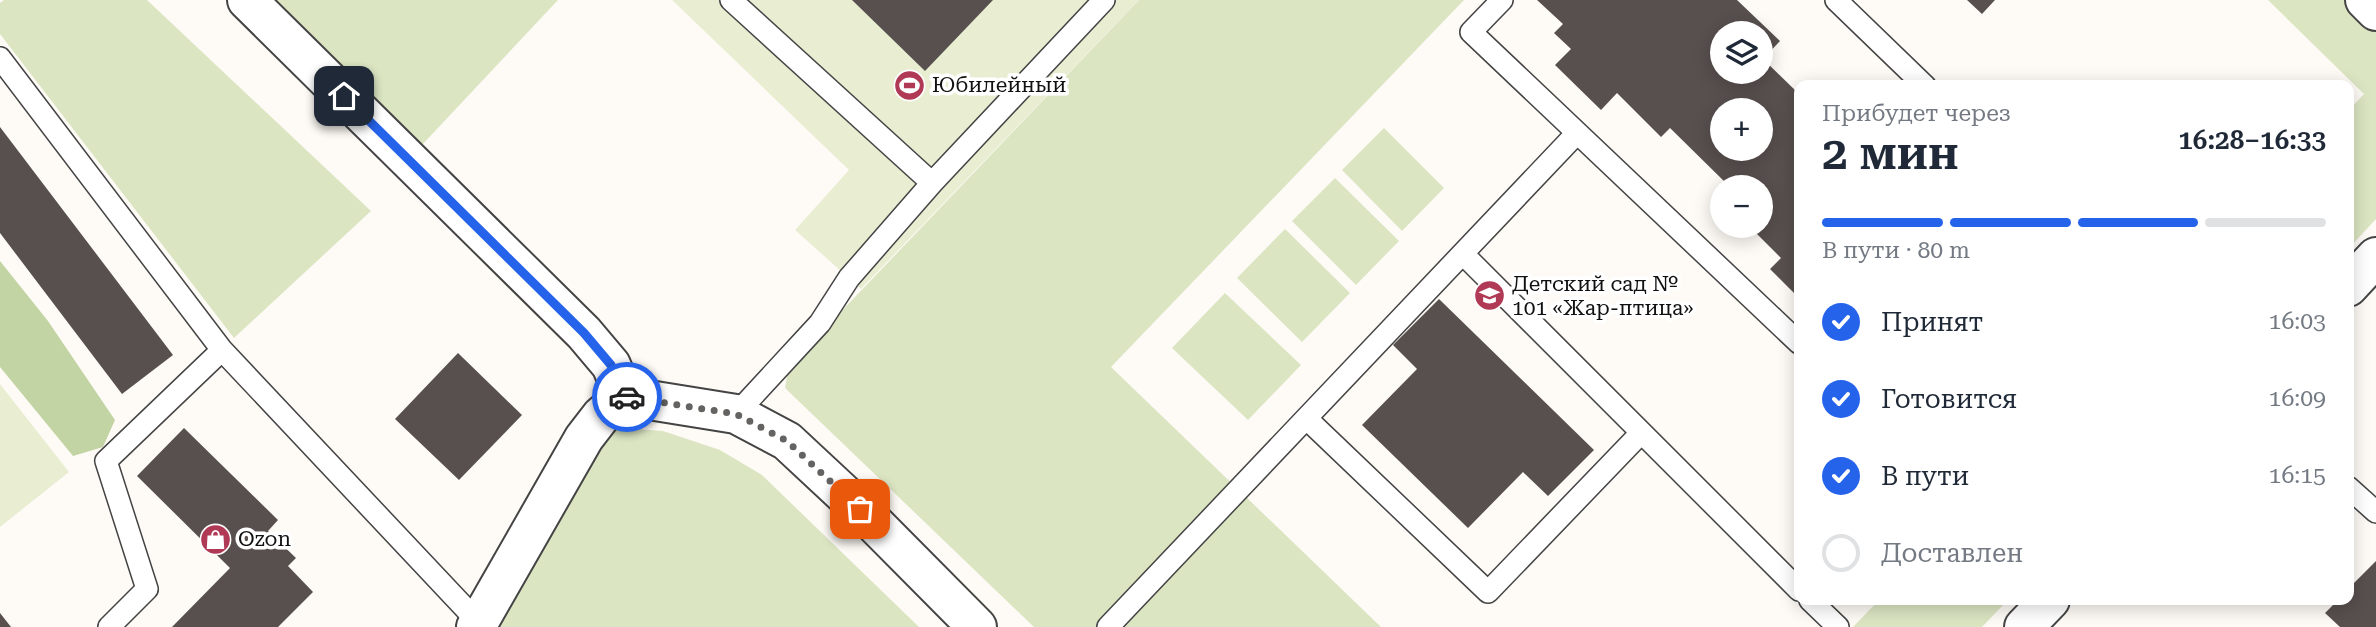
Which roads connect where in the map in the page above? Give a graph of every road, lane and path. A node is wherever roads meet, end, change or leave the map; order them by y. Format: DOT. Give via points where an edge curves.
graph roads {
  1 [pos="247,0"];
  2 [pos="731,0"];
  3 [pos="1104,0"];
  4 [pos="1502,0"];
  5 [pos="1836,0"];
  6 [pos="2365,0"];
  7 [pos="2376,11"];
  8 [pos="0,58"];
  9 [pos="1919,80"];
  10 [pos="1577,133"];
  11 [pos="932,183"];
  12 [pos="1463,254"];
  13 [pos="2376,257"];
  14 [pos="2354,281"];
  15 [pos="1794,338"];
  16 [pos="222,349"];
  17 [pos="624,396"];
  18 [pos="736,414"];
  19 [pos="1307,419"];
  20 [pos="1640,434"];
  21 [pos="2354,492"];
  22 [pos="2376,512"];
  23 [pos="1794,585"];
  24 [pos="1815,605"];
  25 [pos="2045,605"];
  26 [pos="478,625"];
  27 [pos="109,627"];
  28 [pos="977,627"];
  29 [pos="1108,627"];
  30 [pos="1838,627"];
  31 [pos="2024,627"];
  1 -- 17 [label="street" via="584,333 611,365"];
  2 -- 11 [label="lane"];
  3 -- 11 [label="lane"];
  4 -- 10 [label="lane" via="1471,32"];
  5 -- 9 [label="lane"];
  6 -- 7 [label="street"];
  8 -- 16 [label="lane"];
  10 -- 12 [label="lane"];
  10 -- 15 [label="lane"];
  11 -- 18 [label="lane" via="849,278 820,323"];
  12 -- 19 [label="lane"];
  12 -- 20 [label="lane"];
  13 -- 14 [label="street"];
  16 -- 26 [label="lane"];
  16 -- 27 [label="lane" via="106,461 147,589"];
  17 -- 18 [label="street"];
  17 -- 26 [label="street" via="584,438"];
  18 -- 28 [label="street" via="787,441"];
  19 -- 20 [label="lane" via="1488,592"];
  19 -- 29 [label="lane"];
  20 -- 23 [label="lane"];
  21 -- 22 [label="lane"];
  24 -- 30 [label="lane"];
  25 -- 31 [label="street"];
}
